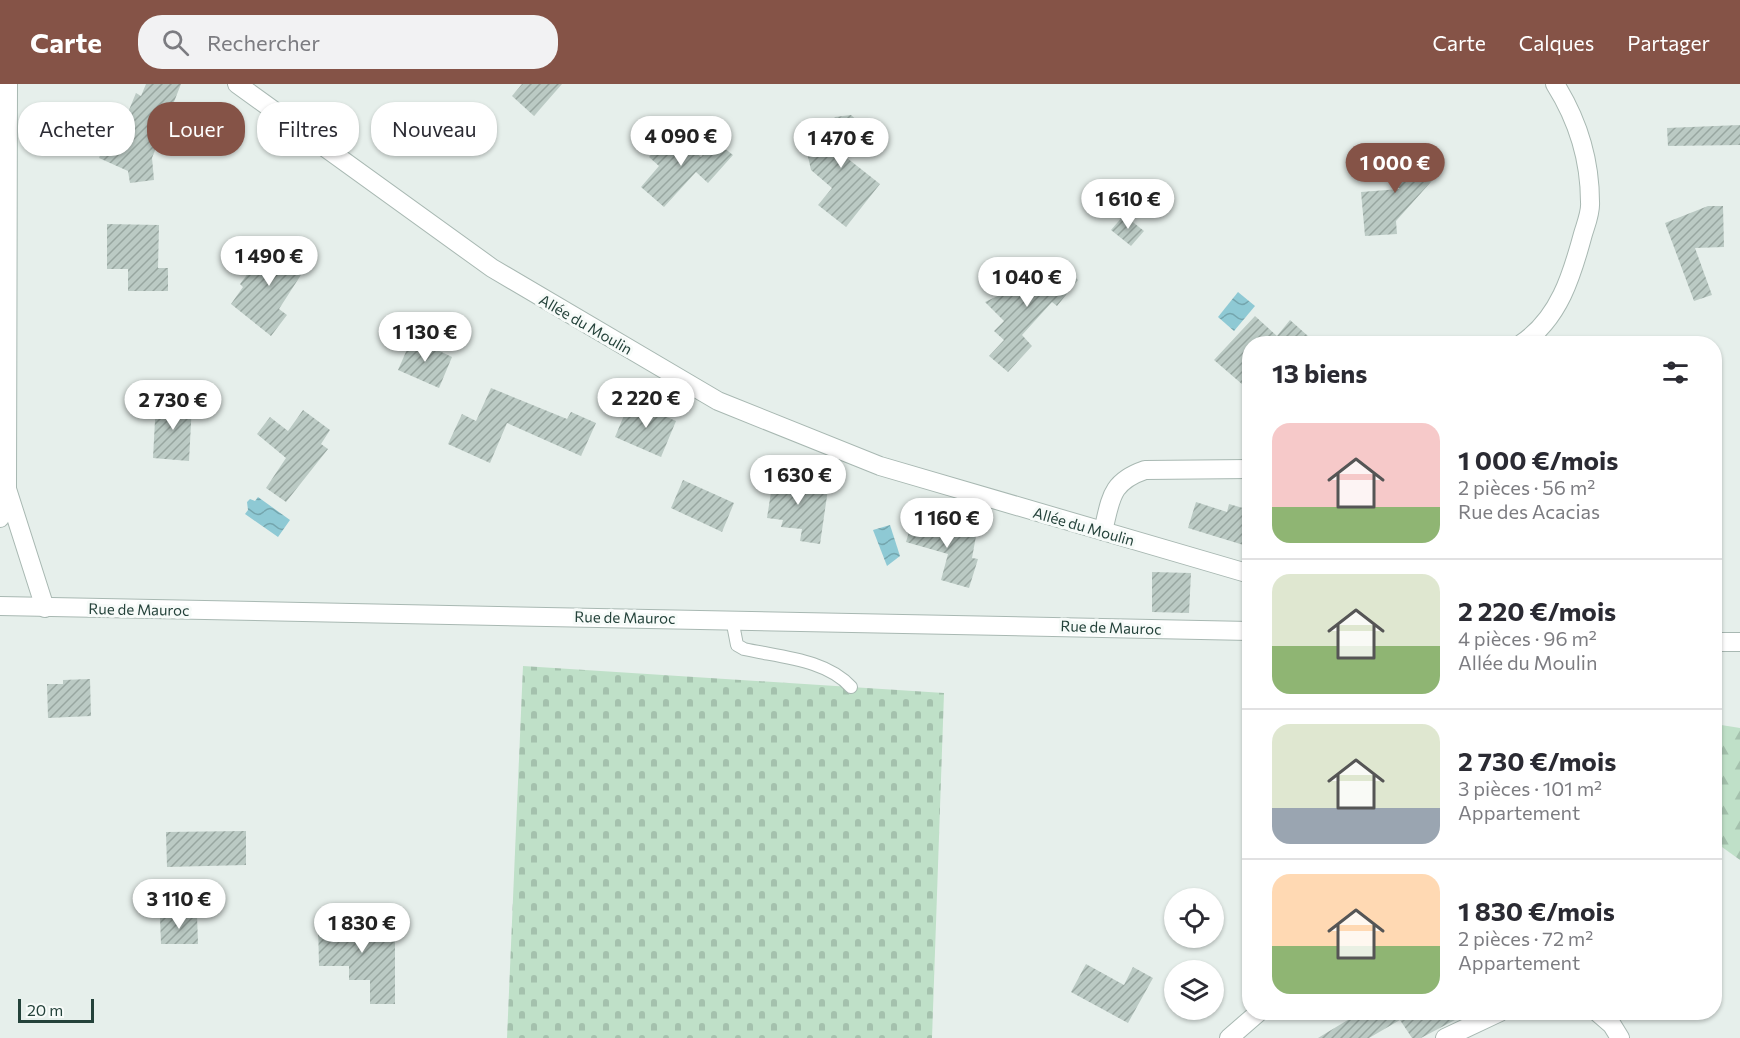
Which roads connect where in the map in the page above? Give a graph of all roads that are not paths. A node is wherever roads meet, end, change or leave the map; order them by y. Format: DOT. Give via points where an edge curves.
graph roads {
  1 [pos="8,84"];
  2 [pos="237,84"];
  3 [pos="1555,84"];
  4 [pos="1533,336"];
  5 [pos="1242,469"];
  6 [pos="8,489"];
  7 [pos="0,518"];
  8 [pos="1103,531"];
  9 [pos="1242,572"];
  10 [pos="1,604"];
  11 [pos="45,608"];
  12 [pos="732,619"];
  13 [pos="1242,631"];
  14 [pos="1722,642"];
  15 [pos="1740,642"];
  16 [pos="851,687"];
  17 [pos="1250,1020"];
  18 [pos="1483,1020"];
  19 [pos="1606,1020"];
  20 [pos="1229,1038"];
  21 [pos="1445,1038"];
  22 [pos="1620,1038"];
  1 -- 6 [label="street"];
  2 -- 8 [label="street, Allée du Moulin" via="492,268 718,401 880,466"];
  3 -- 4 [label="street" via="1582,141 1591,206 1572,272 1557,306"];
  5 -- 8 [label="street" via="1145,470 1130,475 1114,488"];
  6 -- 7 [label="street"];
  6 -- 11 [label="street"];
  8 -- 9 [label="street, Allée du Moulin"];
  10 -- 11 [label="street, Rue de Mauroc"];
  11 -- 12 [label="street, Rue de Mauroc"];
  12 -- 13 [label="street, Rue de Mauroc"];
  12 -- 16 [label="lane" via="737,645 744,649 824,667"];
  14 -- 15 [label="street"];
  17 -- 20 [label="street"];
  18 -- 21 [label="street"];
  19 -- 22 [label="street"];
}
